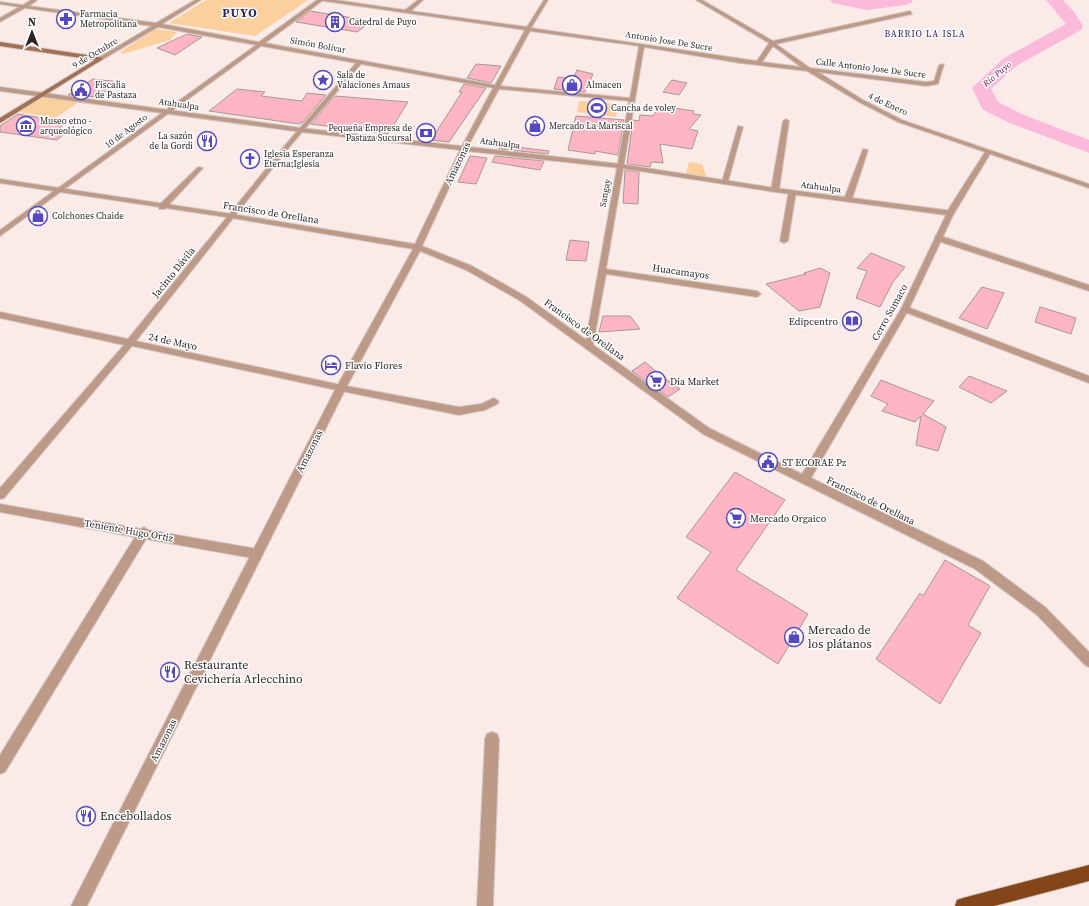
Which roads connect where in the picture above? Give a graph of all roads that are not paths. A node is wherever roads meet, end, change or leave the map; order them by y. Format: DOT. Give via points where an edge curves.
graph roads {
  1 [pos="35,0"];
  2 [pos="199,0"];
  3 [pos="320,0"];
  4 [pos="324,0"];
  5 [pos="421,0"];
  6 [pos="546,0"];
  7 [pos="698,0"];
  8 [pos="0,3"];
  9 [pos="24,6"];
  10 [pos="407,11"];
  11 [pos="910,13"];
  12 [pos="0,20"];
  13 [pos="158,25"];
  14 [pos="528,28"];
  15 [pos="772,43"];
  16 [pos="0,44"];
  17 [pos="259,44"];
  18 [pos="642,45"];
  19 [pos="100,59"];
  20 [pos="361,61"];
  21 [pos="759,63"];
  22 [pos="942,65"];
  23 [pos="808,69"];
  24 [pos="496,87"];
  25 [pos="0,89"];
  26 [pos="43,94"];
  27 [pos="633,100"];
  28 [pos="167,111"];
  29 [pos="0,121"];
  30 [pos="786,121"];
  31 [pos="740,127"];
  32 [pos="301,130"];
  33 [pos="464,148"];
  34 [pos="865,150"];
  35 [pos="988,152"];
  36 [pos="620,166"];
  37 [pos="200,168"];
  38 [pos="0,181"];
  39 [pos="725,182"];
  40 [pos="1089,186"];
  41 [pos="60,190"];
  42 [pos="775,190"];
  43 [pos="792,192"];
  44 [pos="848,200"];
  45 [pos="162,207"];
  46 [pos="950,213"];
  47 [pos="232,216"];
  48 [pos="0,234"];
  49 [pos="938,238"];
  50 [pos="784,241"];
  51 [pos="418,248"];
  52 [pos="602,271"];
  53 [pos="1089,288"];
  54 [pos="757,294"];
  55 [pos="906,309"];
  56 [pos="0,314"];
  57 [pos="130,343"];
  58 [pos="589,345"];
  59 [pos="1089,380"];
  60 [pos="341,388"];
  61 [pos="494,402"];
  62 [pos="804,480"];
  63 [pos="0,495"];
  64 [pos="0,508"];
  65 [pos="144,532"];
  66 [pos="257,554"];
  67 [pos="1089,661"];
  68 [pos="492,739"];
  69 [pos="0,767"];
  70 [pos="1089,873"];
  71 [pos="79,906"];
  72 [pos="485,906"];
  73 [pos="963,906"];
  1 -- 9 [label="street"];
  2 -- 13 [label="street, 9 de Octubre"];
  3 -- 17 [label="street, 10 de Agosto"];
  4 -- 10 [label="street, Antonio Jose De Sucre"];
  5 -- 10 [label="street"];
  6 -- 14 [label="street, Amazonas"];
  7 -- 15 [label="street, 4 de Enero"];
  8 -- 9 [label="street, Simón Bolívar"];
  9 -- 12 [label="street"];
  9 -- 13 [label="street, Simón Bolívar"];
  10 -- 14 [label="street, Antonio Jose De Sucre"];
  11 -- 15 [label="street"];
  13 -- 17 [label="street, Simón Bolívar"];
  13 -- 19 [label="street, 9 de Octubre"];
  14 -- 18 [label="street, Antonio Jose De Sucre"];
  14 -- 24 [label="street, Amazonas"];
  15 -- 21 [label="street"];
  15 -- 23 [label="street, 4 de Enero"];
  16 -- 19 [label="main road"];
  17 -- 20 [label="street, Simón Bolívar"];
  17 -- 28 [label="street, 10 de Agosto"];
  18 -- 21 [label="street, Antonio Jose De Sucre"];
  18 -- 27 [label="street, Sangay"];
  19 -- 26 [label="main road, 9 de Octubre"];
  20 -- 24 [label="street, Simón Bolívar"];
  20 -- 32 [label="street, Jacinto Dávila"];
  21 -- 23 [label="street, Antonio Jose De Sucre"];
  22 -- 23 [label="street, Calle Antonio Jose De Sucre" via="936,83 932,84"];
  23 -- 35 [label="street, 4 de Enero" via="900,121"];
  24 -- 27 [label="street, Simón Bolívar"];
  24 -- 33 [label="street, Amazonas"];
  25 -- 26 [label="street, Atahualpa"];
  26 -- 28 [label="street, Atahualpa"];
  26 -- 29 [label="main road, 9 de Octubre"];
  27 -- 36 [label="street, Sangay"];
  28 -- 32 [label="street, Atahualpa"];
  28 -- 41 [label="street, 10 de Agosto"];
  30 -- 42 [label="street"];
  31 -- 39 [label="street"];
  32 -- 33 [label="street, Atahualpa"];
  32 -- 47 [label="street, Jacinto Dávila"];
  33 -- 36 [label="street, Atahualpa"];
  33 -- 51 [label="street, Amazonas"];
  34 -- 44 [label="street"];
  35 -- 40 [label="street, 4 de Enero"];
  35 -- 46 [label="street, Cerro Sumaco"];
  36 -- 39 [label="street, Atahualpa"];
  36 -- 52 [label="street, Sangay"];
  37 -- 45 [label="street"];
  38 -- 41 [label="street, Francisco de Orellana"];
  39 -- 42 [label="street, Atahualpa"];
  41 -- 45 [label="street, Francisco de Orellana"];
  41 -- 48 [label="street, 10 de Agosto"];
  42 -- 43 [label="street, Atahualpa"];
  43 -- 44 [label="street, Atahualpa"];
  43 -- 50 [label="street"];
  44 -- 46 [label="street, Atahualpa"];
  45 -- 47 [label="street, Francisco de Orellana"];
  46 -- 49 [label="street, Cerro Sumaco"];
  47 -- 51 [label="street, Francisco de Orellana"];
  47 -- 57 [label="street, Jacinto Dávila"];
  49 -- 53 [label="street"];
  49 -- 55 [label="street, Cerro Sumaco"];
  51 -- 58 [label="street, Francisco de Orellana" via="469,268 522,298"];
  51 -- 60 [label="street, Amazonas"];
  52 -- 54 [label="street, Huacamayos"];
  52 -- 58 [label="street, Sangay"];
  55 -- 59 [label="street"];
  55 -- 62 [label="street, Cerro Sumaco"];
  56 -- 57 [label="street, 24 de Mayo"];
  57 -- 60 [label="street, 24 de Mayo"];
  57 -- 63 [label="street, Jacinto Dávila"];
  58 -- 62 [label="street, Francisco de Orellana" via="706,431"];
  60 -- 61 [label="street, 24 de Mayo" via="459,411"];
  60 -- 66 [label="street, Amazonas"];
  62 -- 67 [label="street, Francisco de Orellana" via="979,565 1041,611"];
  64 -- 65 [label="street, Teniente Hugo Ortiz"];
  65 -- 66 [label="street, Teniente Hugo Ortiz"];
  65 -- 69 [label="street"];
  66 -- 71 [label="street, Amazonas"];
  68 -- 72 [label="street"];
  70 -- 73 [label="highway"];
}
